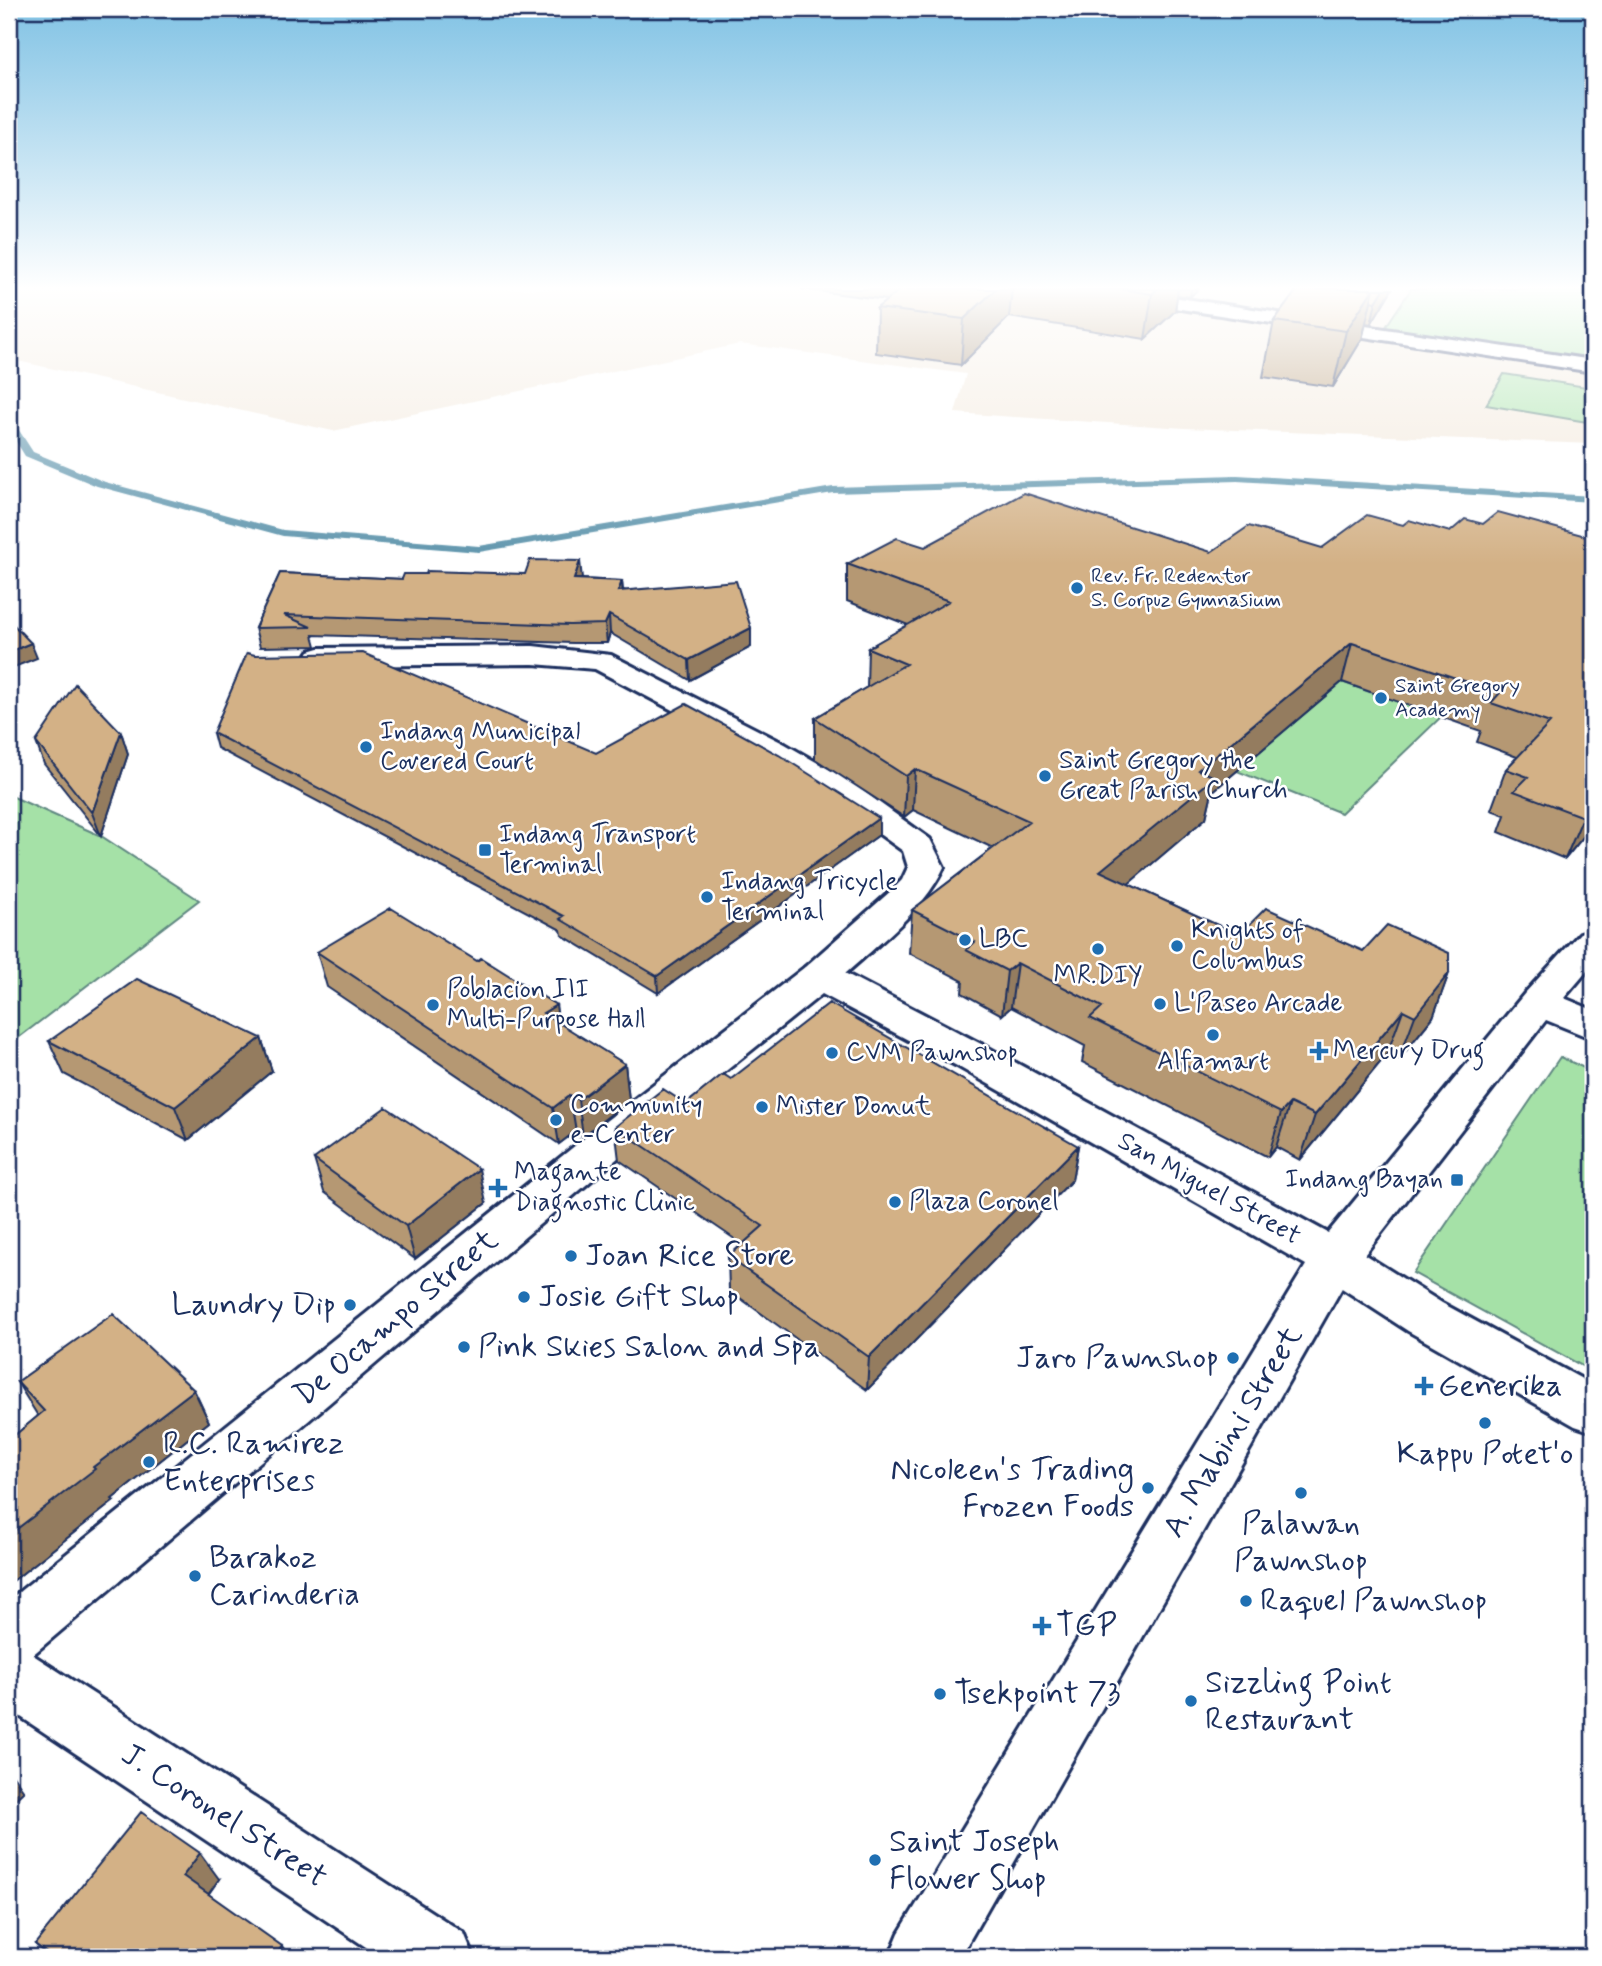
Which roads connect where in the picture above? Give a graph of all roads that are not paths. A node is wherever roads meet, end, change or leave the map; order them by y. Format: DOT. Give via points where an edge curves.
graph roads {
  1 [pos="286,658"];
  2 [pos="1593,941"];
  3 [pos="819,976"];
  4 [pos="1539,1002"];
  5 [pos="1593,1026"];
  6 [pos="1334,1259"];
  7 [pos="1593,1410"];
  8 [pos="9,1637"];
  9 [pos="9,1674"];
  10 [pos="440,1957"];
  11 [pos="923,1957"];
  1 -- 3 [label="street, De Ocampo Street" via="562,655 601,661 827,782 918,846 926,867 911,892"];
  2 -- 4 [label="street, A. Mabini Street"];
  3 -- 6 [label="street, San Miguel Street"];
  3 -- 8 [label="street, De Ocampo Street" via="617,1135"];
  4 -- 5 [label="street"];
  4 -- 6 [label="street, A. Mabini Street"];
  6 -- 7 [label="street, San Miguel Street" via="1425,1317"];
  6 -- 11 [label="street, A. Mabini Street"];
  9 -- 10 [label="street, J. Coronel Street"];
}
